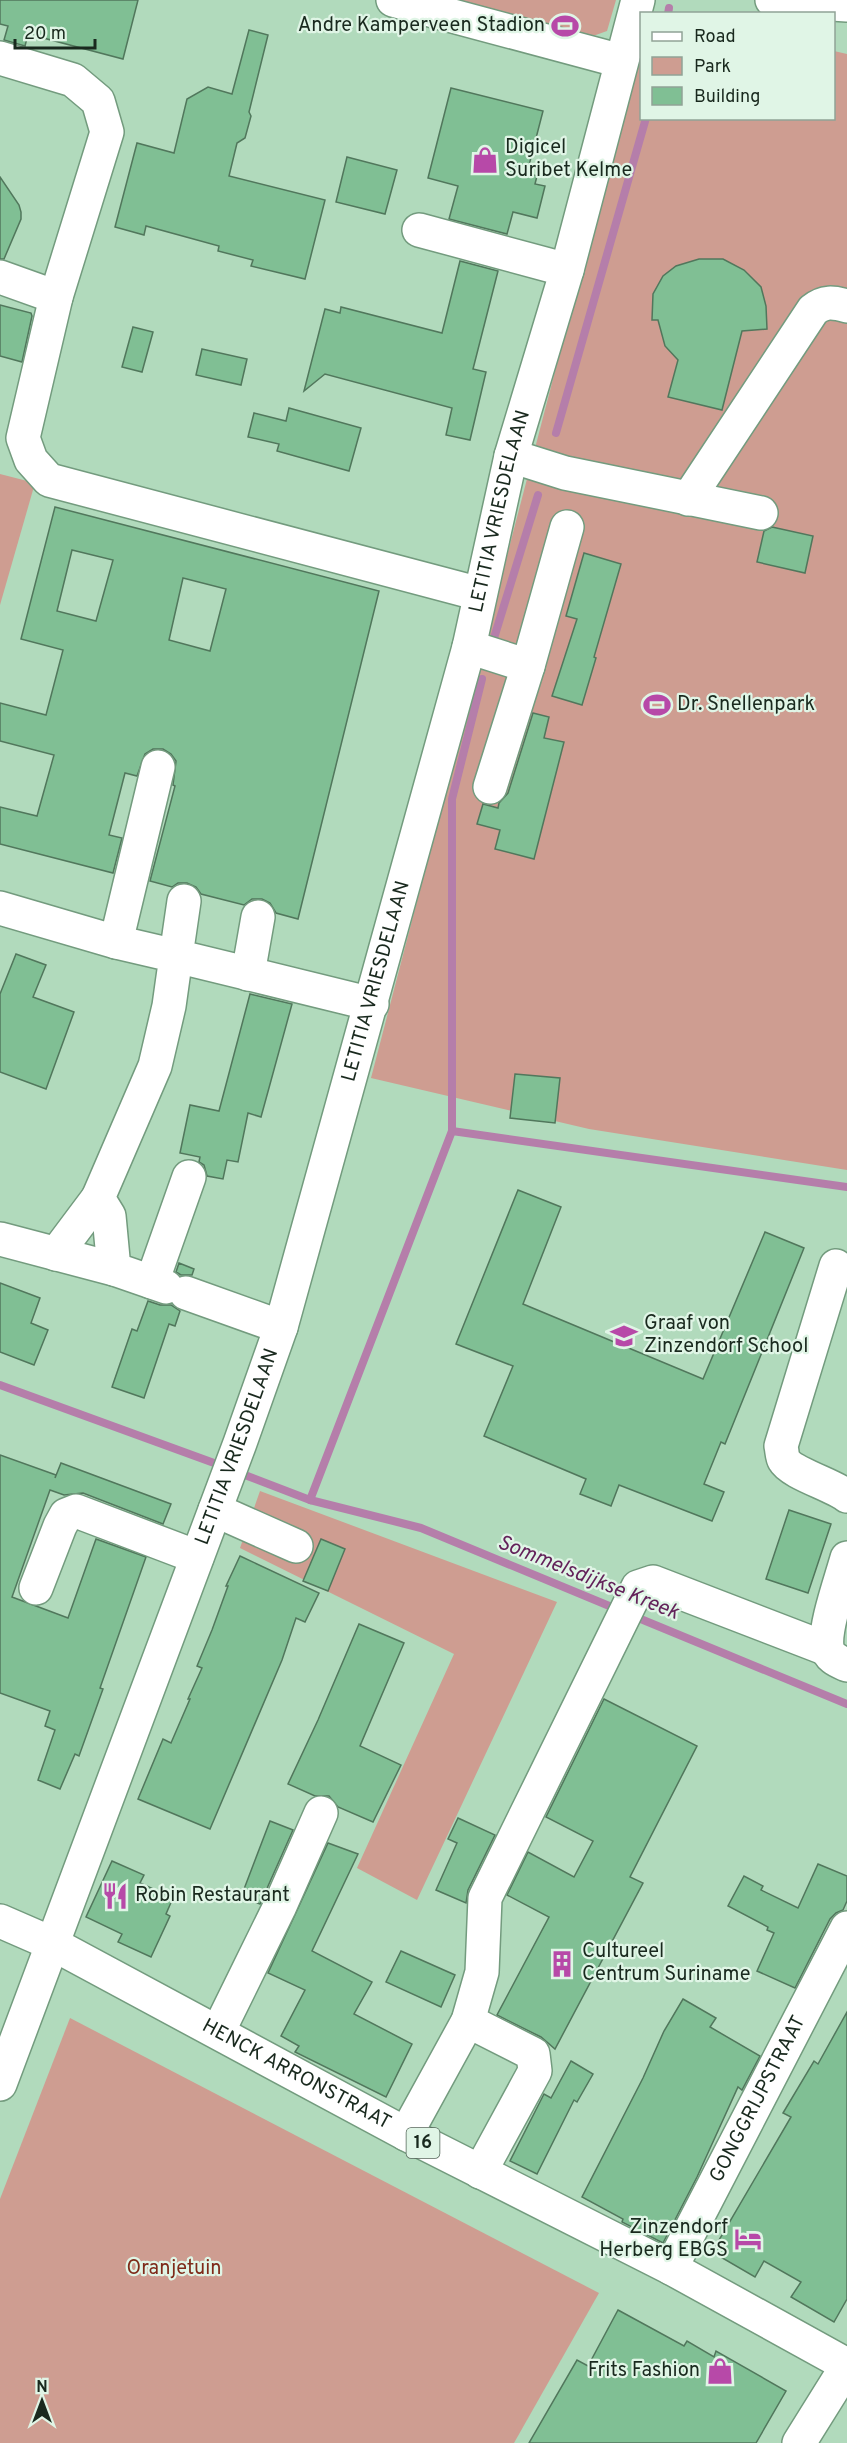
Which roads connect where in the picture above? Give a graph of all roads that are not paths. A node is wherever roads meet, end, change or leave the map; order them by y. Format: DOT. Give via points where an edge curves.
graph roads {
  1 [pos="393,0"];
  2 [pos="638,0"];
  3 [pos="772,0"];
  4 [pos="847,5"];
  5 [pos="0,58"];
  6 [pos="621,61"];
  7 [pos="419,230"];
  8 [pos="567,270"];
  9 [pos="0,277"];
  10 [pos="56,297"];
  11 [pos="847,306"];
  12 [pos="511,456"];
  13 [pos="688,499"];
  14 [pos="761,513"];
  15 [pos="567,527"];
  16 [pos="480,594"];
  17 [pos="469,647"];
  18 [pos="528,666"];
  19 [pos="158,767"];
  20 [pos="490,787"];
  21 [pos="184,901"];
  22 [pos="0,908"];
  23 [pos="258,917"];
  24 [pos="116,942"];
  25 [pos="176,956"];
  26 [pos="248,974"];
  27 [pos="372,1004"];
  28 [pos="189,1177"];
  29 [pos="98,1198"];
  30 [pos="0,1239"];
  31 [pos="56,1254"];
  32 [pos="836,1266"];
  33 [pos="114,1269"];
  34 [pos="168,1287"];
  35 [pos="281,1327"];
  36 [pos="847,1496"];
  37 [pos="217,1503"];
  38 [pos="296,1546"];
  39 [pos="197,1557"];
  40 [pos="847,1558"];
  41 [pos="36,1588"];
  42 [pos="837,1657"];
  43 [pos="321,1813"];
  44 [pos="0,1921"];
  45 [pos="847,1928"];
  46 [pos="54,1944"];
  47 [pos="468,2021"];
  48 [pos="218,2032"];
  49 [pos="0,2084"];
  50 [pos="406,2134"];
  51 [pos="480,2172"];
  52 [pos="671,2268"];
  53 [pos="847,2366"];
  54 [pos="799,2443"];
  1 -- 6 [label="street"];
  2 -- 6 [label="street, LETITIA VRIESDELAAN"];
  3 -- 4 [label="street"];
  5 -- 10 [label="street" via="73,80 98,101 107,132"];
  6 -- 8 [label="street, LETITIA VRIESDELAAN"];
  7 -- 8 [label="street"];
  8 -- 12 [label="street, LETITIA VRIESDELAAN"];
  9 -- 10 [label="street"];
  10 -- 16 [label="street" via="23,438 31,460 49,480"];
  11 -- 13 [label="street" via="820,304 813,310"];
  12 -- 13 [label="street" via="565,473"];
  12 -- 16 [label="street, LETITIA VRIESDELAAN"];
  13 -- 14 [label="street"];
  15 -- 18 [label="street"];
  16 -- 17 [label="street, LETITIA VRIESDELAAN"];
  17 -- 18 [label="street"];
  17 -- 27 [label="street, LETITIA VRIESDELAAN"];
  18 -- 20 [label="street"];
  19 -- 24 [label="street"];
  21 -- 25 [label="street"];
  22 -- 24 [label="street"];
  23 -- 26 [label="street"];
  24 -- 25 [label="street"];
  25 -- 26 [label="street"];
  25 -- 29 [label="street" via="155,1066"];
  26 -- 27 [label="street"];
  27 -- 35 [label="street, LETITIA VRIESDELAAN"];
  28 -- 34 [label="street"];
  29 -- 31 [label="street"];
  29 -- 33 [label="street" via="109,1216"];
  30 -- 31 [label="street"];
  31 -- 33 [label="street"];
  32 -- 36 [label="street" via="781,1446 784,1461 796,1471"];
  33 -- 34 [label="street"];
  34 -- 35 [label="street"];
  35 -- 37 [label="street, LETITIA VRIESDELAAN"];
  37 -- 38 [label="street"];
  37 -- 39 [label="street, LETITIA VRIESDELAAN"];
  39 -- 41 [label="street" via="76,1511 66,1515 60,1526"];
  39 -- 46 [label="street, LETITIA VRIESDELAAN"];
  40 -- 42 [label="street" via="828,1632"];
  42 -- 47 [label="street" via="653,1582 638,1587 485,1898 482,1972"];
  43 -- 48 [label="street"];
  44 -- 46 [label="street, HENCK ARRONSTRAAT / 16"];
  45 -- 52 [label="street, GONGGRIJPSTRAAT"];
  46 -- 48 [label="street, HENCK ARRONSTRAAT / 16"];
  46 -- 49 [label="street, LETITIA VRIESDELAAN"];
  47 -- 50 [label="street"];
  47 -- 51 [label="street" via="533,2054 535,2062 534,2071"];
  48 -- 50 [label="street, HENCK ARRONSTRAAT / 16"];
  50 -- 51 [label="street, HENCK ARRONSTRAAT / 16"];
  51 -- 52 [label="street, HENCK ARRONSTRAAT / 16"];
  52 -- 53 [label="street, HENCK ARRONSTRAAT / 16"];
  53 -- 54 [label="street, 16"];
}
